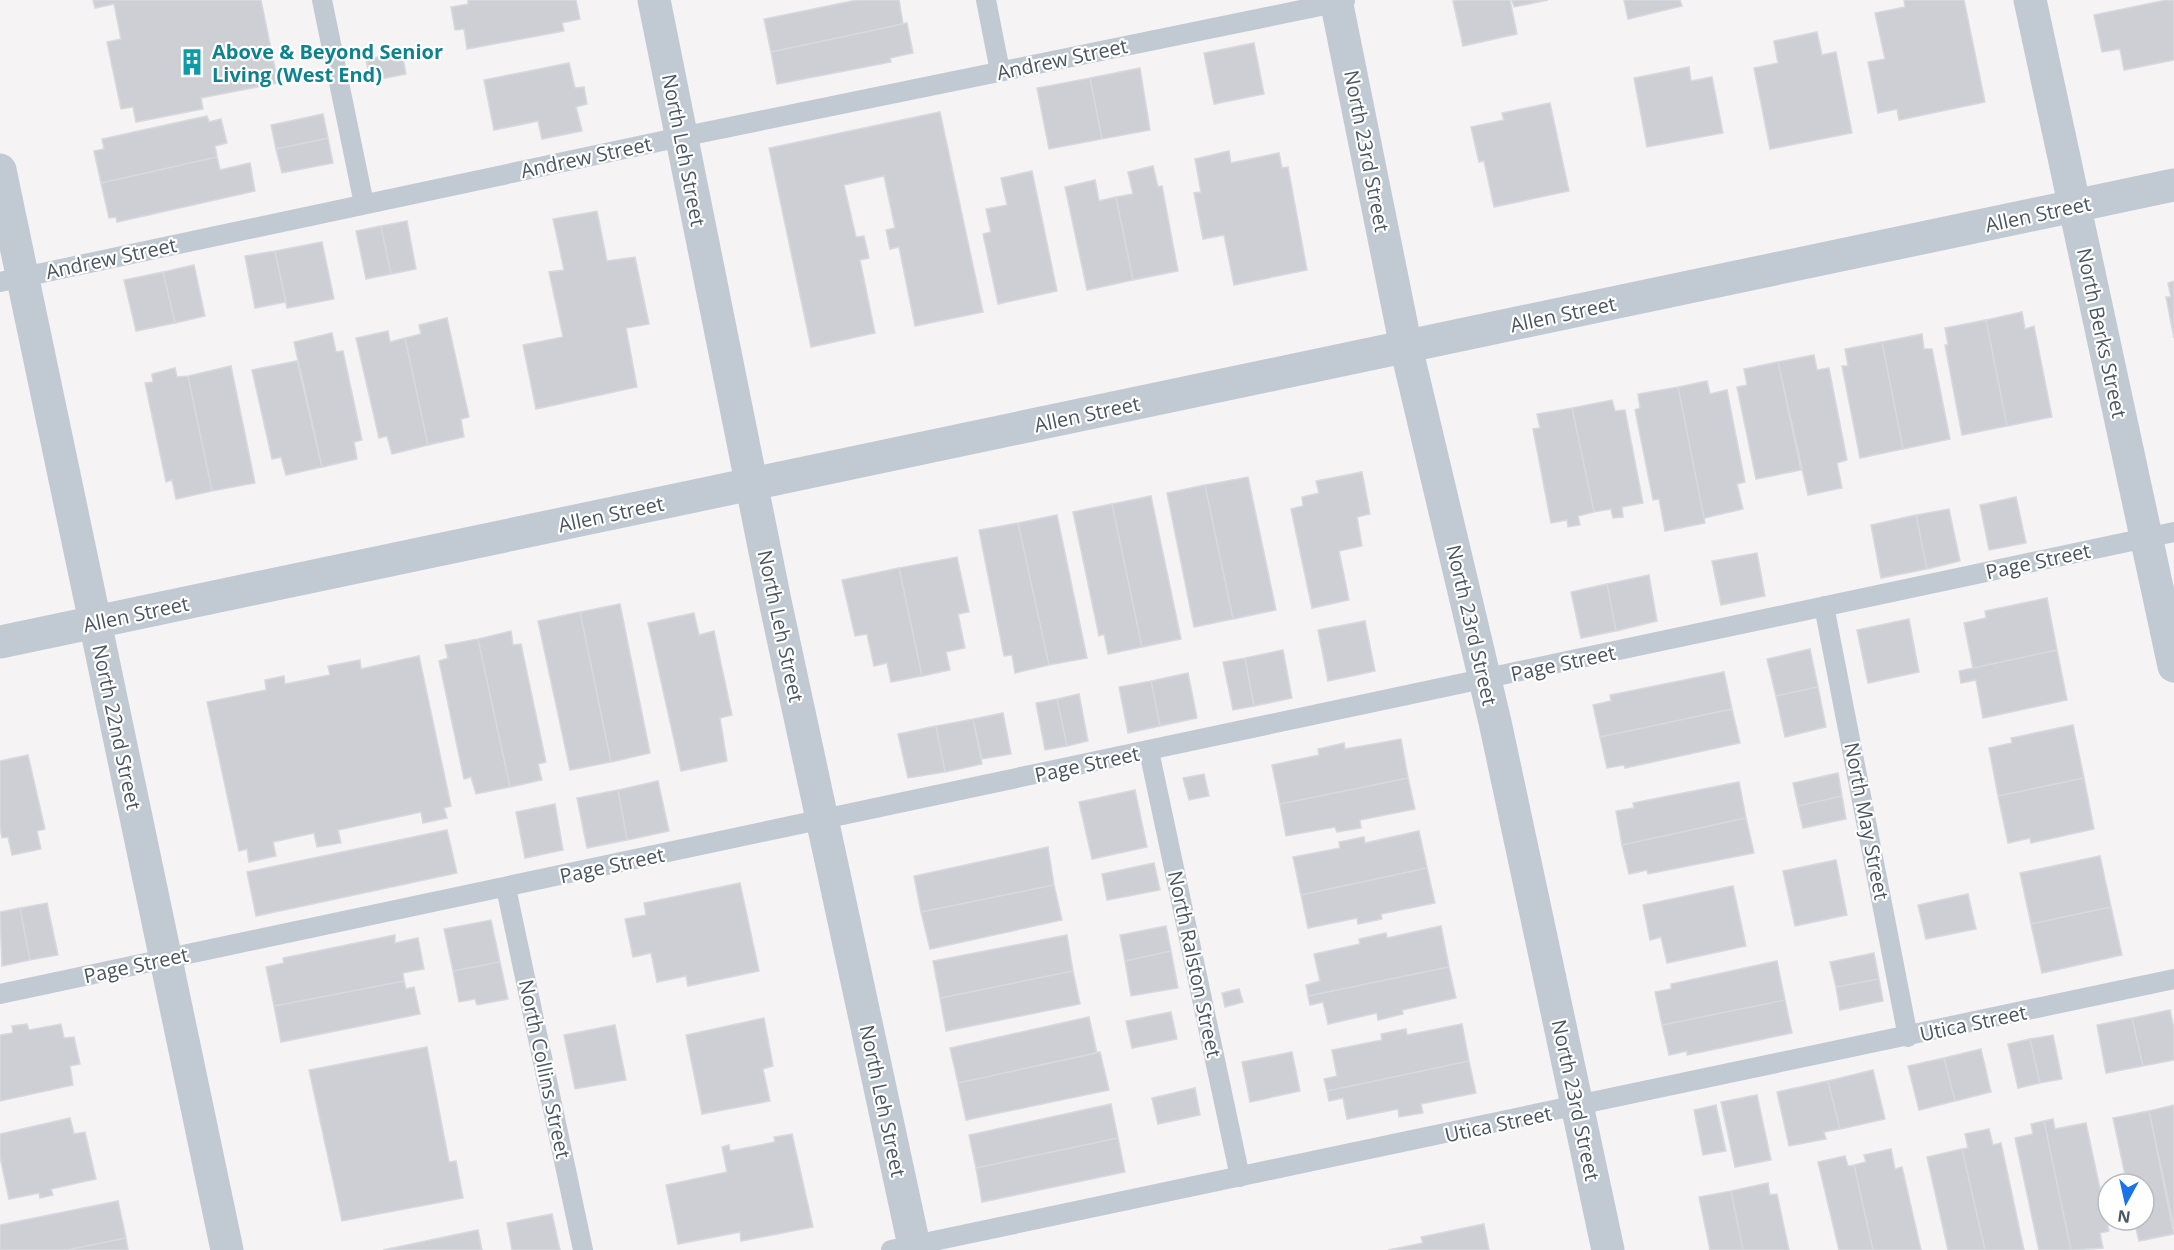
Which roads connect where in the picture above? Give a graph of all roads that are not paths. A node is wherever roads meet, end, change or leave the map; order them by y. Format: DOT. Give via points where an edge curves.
graph roads {
  1 [pos="322,0"];
  2 [pos="654,0"];
  3 [pos="986,0"];
  4 [pos="2030,0"];
  5 [pos="1341,1"];
  6 [pos="1000,71"];
  7 [pos="681,137"];
  8 [pos="0,170"];
  9 [pos="2174,185"];
  10 [pos="364,204"];
  11 [pos="2074,206"];
  12 [pos="11,279"];
  13 [pos="1406,347"];
  14 [pos="751,484"];
  15 [pos="2160,534"];
  16 [pos="1824,606"];
  17 [pos="95,623"];
  18 [pos="0,642"];
  19 [pos="2174,666"];
  20 [pos="1485,680"];
  21 [pos="1149,751"];
  22 [pos="822,821"];
  23 [pos="506,888"];
  24 [pos="166,959"];
  25 [pos="2174,979"];
  26 [pos="0,994"];
  27 [pos="1908,1037"];
  28 [pos="1577,1107"];
  29 [pos="1240,1177"];
  30 [pos="907,1248"];
  31 [pos="227,1250"];
  32 [pos="584,1250"];
  33 [pos="1608,1250"];
  1 -- 10 [label="lane"];
  2 -- 7 [label="street, North Leh Street"];
  3 -- 6 [label="lane"];
  4 -- 11 [label="street, North Berks Street"];
  5 -- 6 [label="lane, Andrew Street"];
  5 -- 13 [label="street, North 23rd Street"];
  6 -- 7 [label="lane, Andrew Street"];
  7 -- 10 [label="lane, Andrew Street"];
  7 -- 14 [label="street, North Leh Street"];
  8 -- 12 [label="street, North 22nd Street"];
  9 -- 11 [label="street, Allen Street"];
  10 -- 12 [label="lane, Andrew Street"];
  11 -- 13 [label="street, Allen Street"];
  11 -- 15 [label="street, North Berks Street"];
  12 -- 17 [label="street, North 22nd Street"];
  13 -- 14 [label="street, Allen Street"];
  13 -- 20 [label="street, North 23rd Street"];
  14 -- 17 [label="street, Allen Street"];
  14 -- 22 [label="street, North Leh Street"];
  15 -- 16 [label="lane, Page Street"];
  15 -- 19 [label="street, North Berks Street"];
  16 -- 20 [label="lane, Page Street"];
  16 -- 27 [label="lane, North May Street"];
  17 -- 18 [label="street, Allen Street"];
  17 -- 24 [label="street, North 22nd Street"];
  20 -- 21 [label="lane, Page Street"];
  20 -- 28 [label="street, North 23rd Street"];
  21 -- 22 [label="lane, Page Street"];
  21 -- 29 [label="lane, North Ralston Street"];
  22 -- 23 [label="lane, Page Street"];
  22 -- 30 [label="street, North Leh Street"];
  23 -- 24 [label="lane, Page Street"];
  23 -- 32 [label="lane, North Collins Street"];
  24 -- 26 [label="lane, Page Street"];
  24 -- 31 [label="street, North 22nd Street"];
  25 -- 27 [label="lane, Utica Street"];
  27 -- 28 [label="lane, Utica Street"];
  28 -- 29 [label="lane, Utica Street"];
  28 -- 33 [label="street, North 23rd Street"];
  29 -- 30 [label="lane, Utica Street"];
}
